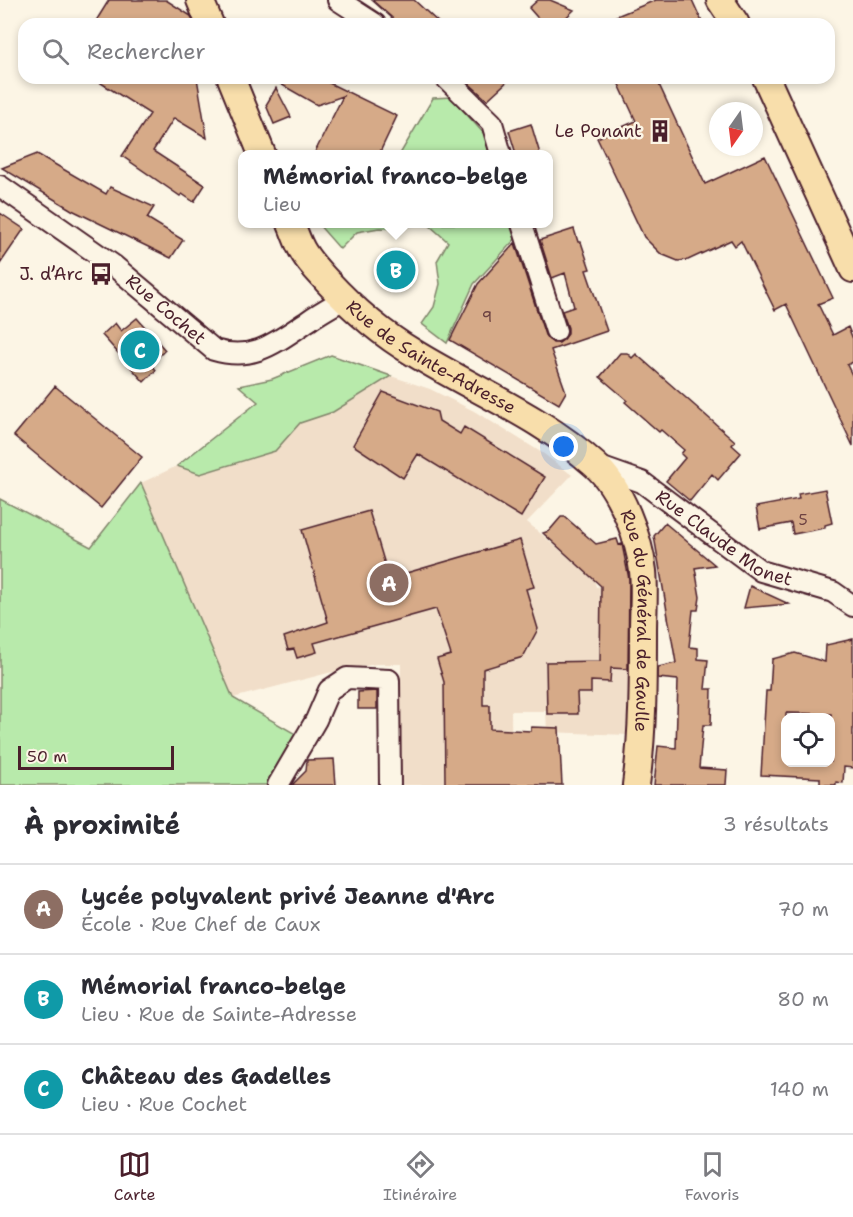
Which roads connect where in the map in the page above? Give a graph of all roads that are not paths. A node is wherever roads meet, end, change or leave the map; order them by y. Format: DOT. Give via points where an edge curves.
graph roads {
  1 [pos="200,0"];
  2 [pos="338,0"];
  3 [pos="720,0"];
  4 [pos="740,0"];
  5 [pos="208,18"];
  6 [pos="366,18"];
  7 [pos="732,18"];
  8 [pos="744,18"];
  9 [pos="233,84"];
  10 [pos="452,84"];
  11 [pos="769,84"];
  12 [pos="260,150"];
  13 [pos="500,150"];
  14 [pos="0,186"];
  15 [pos="293,228"];
  16 [pos="523,228"];
  17 [pos="853,268"];
  18 [pos="344,299"];
  19 [pos="556,331"];
  20 [pos="597,466"];
  21 [pos="853,606"];
  22 [pos="278,785"];
  23 [pos="390,785"];
  24 [pos="636,785"];
  1 -- 5 [label="main road"];
  2 -- 6 [label="street"];
  3 -- 7 [label="main road"];
  4 -- 8 [label="main road"];
  9 -- 12 [label="main road"];
  10 -- 13 [label="street" via="492,123"];
  11 -- 17 [label="main road"];
  14 -- 18 [label="street, Rue Cochet" via="112,265 214,350 241,354 273,345"];
  15 -- 18 [label="main road, Rue de Sainte-Adresse" via="309,260"];
  16 -- 19 [label="street"];
  18 -- 20 [label="main road, Rue de Sainte-Adresse" via="390,339 491,394"];
  20 -- 21 [label="street, Rue Claude Monet" via="642,482 761,571 833,592"];
  20 -- 24 [label="main road, Rue du Général de Gaulle" via="628,513 642,571 643,683"];
  22 -- 23 [label="street" via="329,690 347,678 389,680"];
}
